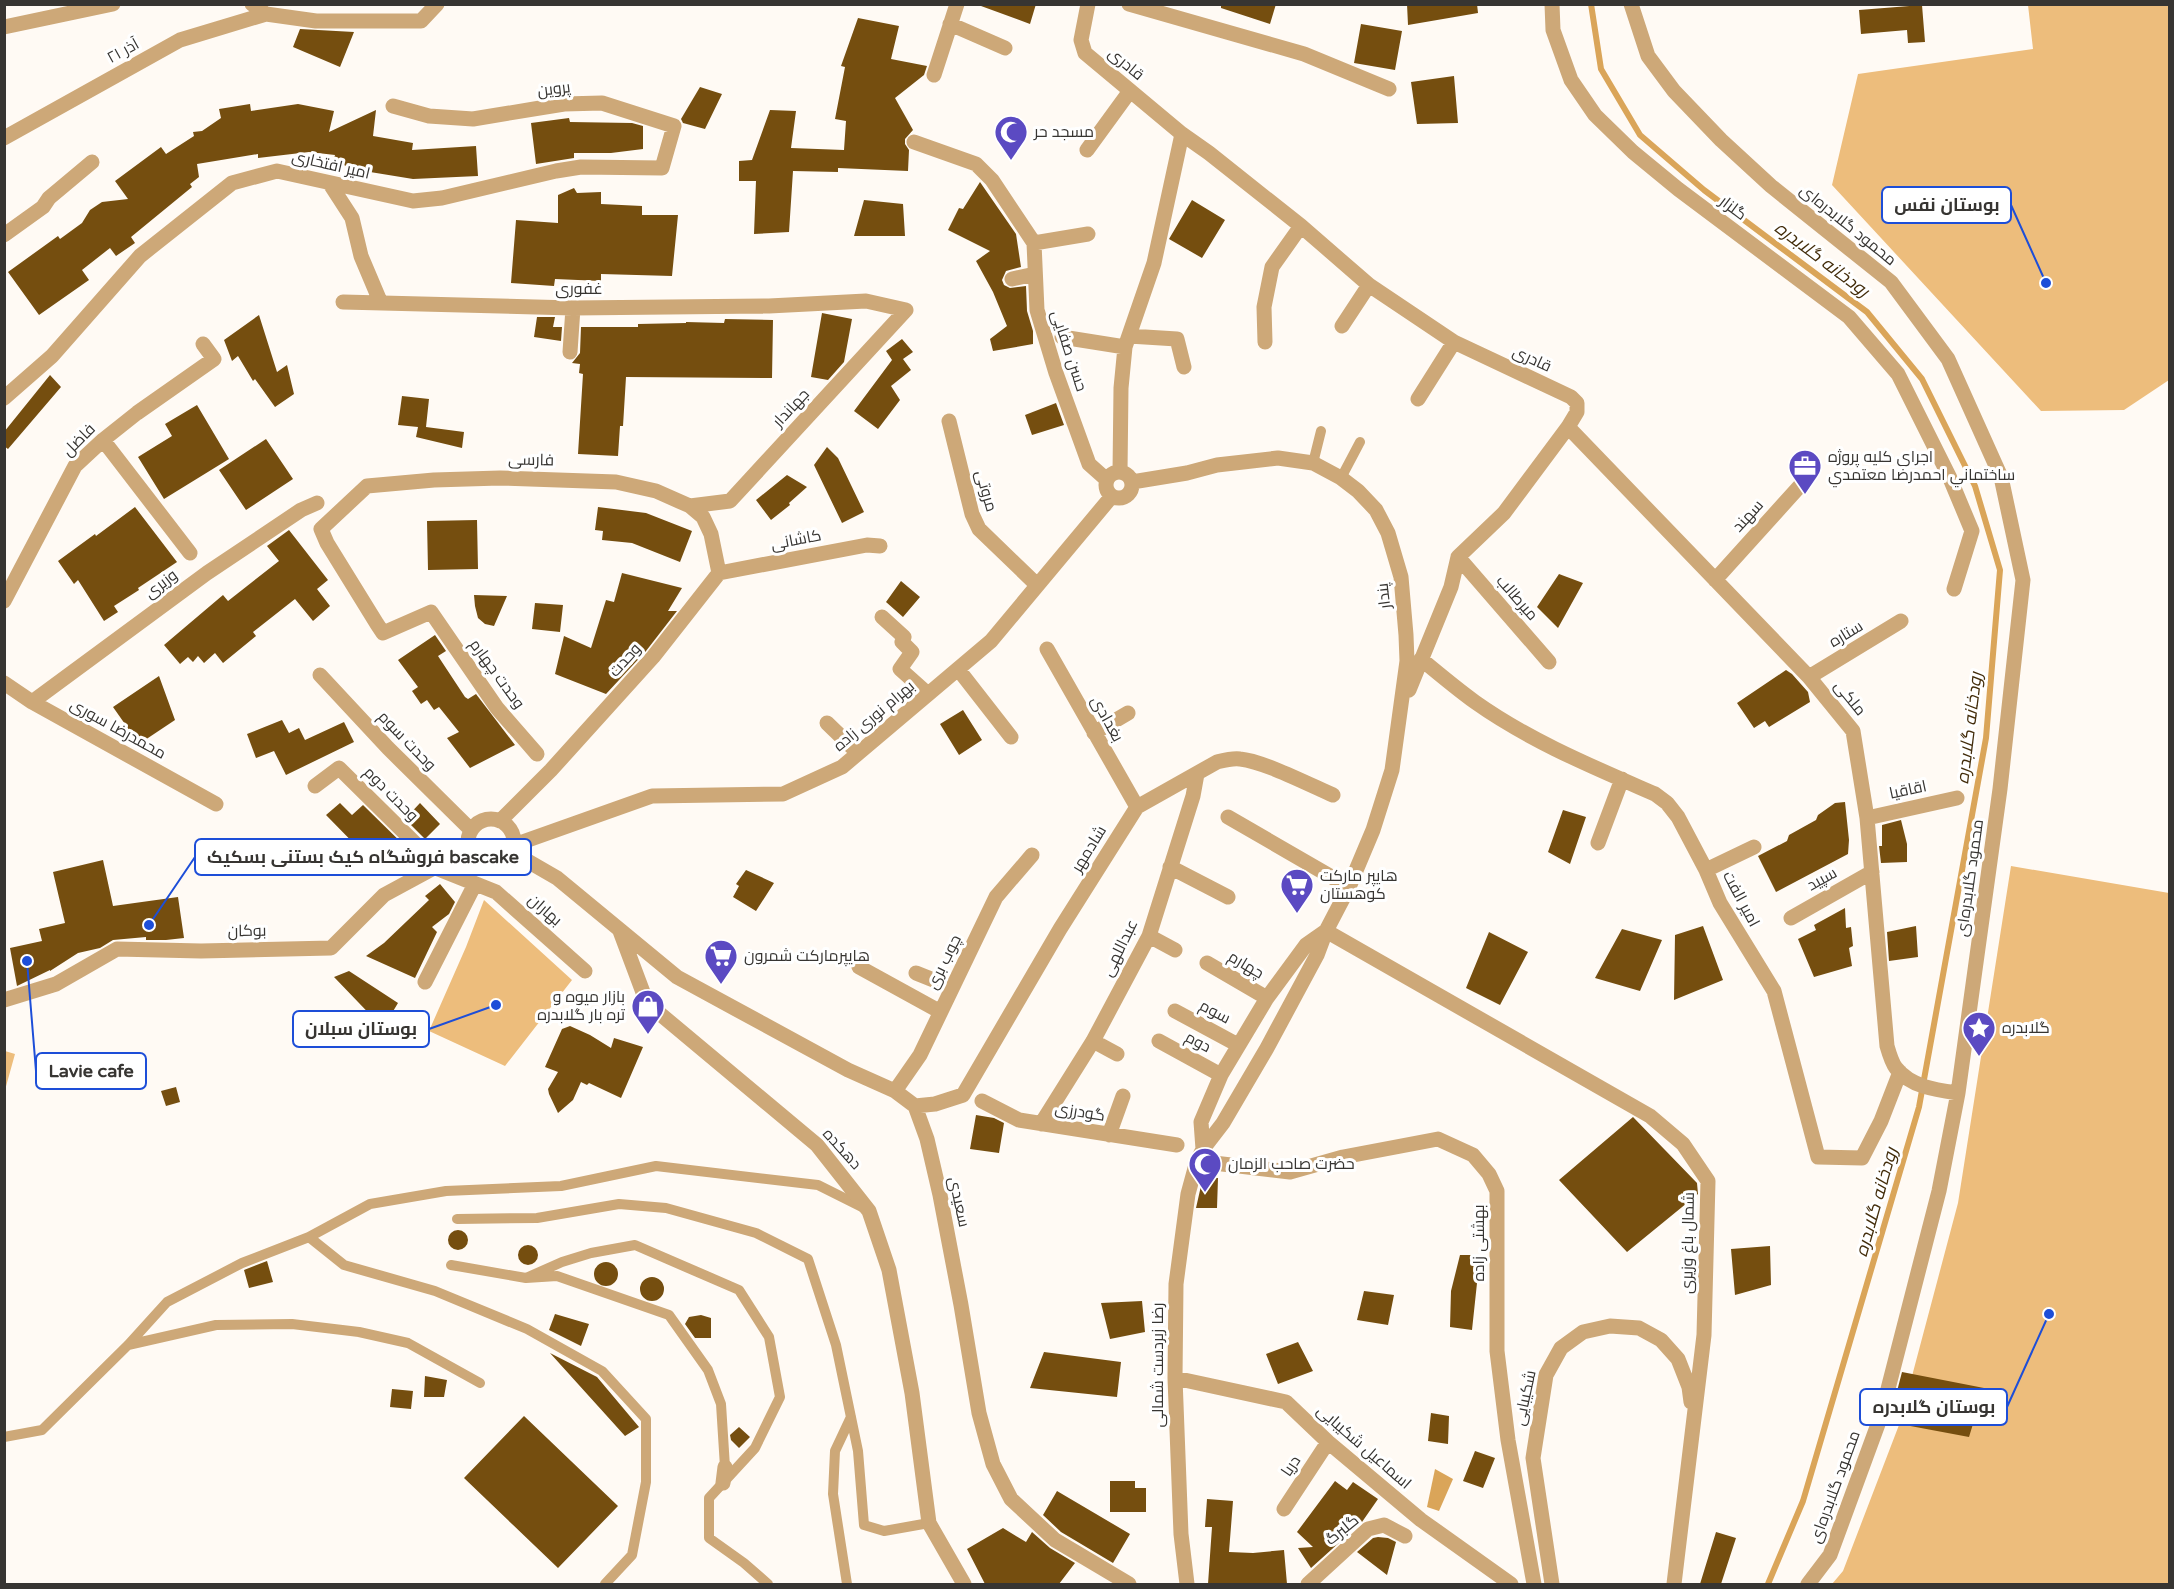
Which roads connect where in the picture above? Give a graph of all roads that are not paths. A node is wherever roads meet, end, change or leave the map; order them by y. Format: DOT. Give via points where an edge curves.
graph roads {
  1 [pos="113,4"];
  2 [pos="252,4"];
  3 [pos="437,4"];
  4 [pos="957,4"];
  5 [pos="1088,4"];
  6 [pos="1129,4"];
  7 [pos="1552,4"];
  8 [pos="1631,4"];
  9 [pos="266,14"];
  10 [pos="950,24"];
  11 [pos="4,27"];
  12 [pos="1005,48"];
  13 [pos="934,75"];
  14 [pos="1389,89"];
  15 [pos="1130,91"];
  16 [pos="393,106"];
  17 [pos="1182,134"];
  18 [pos="4,138"];
  19 [pos="914,142"];
  20 [pos="1087,150"];
  21 [pos="92,162"];
  22 [pos="662,168"];
  23 [pos="330,184"];
  24 [pos="1301,226"];
  25 [pos="1088,234"];
  26 [pos="4,235"];
  27 [pos="1034,243"];
  28 [pos="1035,274"];
  29 [pos="1012,279"];
  30 [pos="1370,285"];
  31 [pos="343,302"];
  32 [pos="380,302"];
  33 [pos="573,308"];
  34 [pos="906,310"];
  35 [pos="1342,326"];
  36 [pos="1062,337"];
  37 [pos="1127,342"];
  38 [pos="1265,342"];
  39 [pos="1454,342"];
  40 [pos="203,344"];
  41 [pos="570,352"];
  42 [pos="1184,367"];
  43 [pos="4,398"];
  44 [pos="1418,399"];
  45 [pos="949,421"];
  46 [pos="1568,427"];
  47 [pos="1321,431"];
  48 [pos="103,440"];
  49 [pos="1360,441"];
  50 [pos="1313,463"];
  51 [pos="1808,477"];
  52 [pos="1120,478"];
  53 [pos="1341,478"];
  54 [pos="1112,496"];
  55 [pos="317,502"];
  56 [pos="690,506"];
  57 [pos="880,546"];
  58 [pos="190,553"];
  59 [pos="1458,557"];
  60 [pos="719,573"];
  61 [pos="1715,580"];
  62 [pos="1037,585"];
  63 [pos="1954,589"];
  64 [pos="4,601"];
  65 [pos="431,612"];
  66 [pos="882,617"];
  67 [pos="1901,621"];
  68 [pos="1047,649"];
  69 [pos="1421,660"];
  70 [pos="1549,662"];
  71 [pos="958,669"];
  72 [pos="320,675"];
  73 [pos="1809,677"];
  74 [pos="4,683"];
  75 [pos="928,694"];
  76 [pos="32,702"];
  77 [pos="1401,709"];
  78 [pos="1128,713"];
  79 [pos="827,723"];
  80 [pos="1094,734"];
  81 [pos="1011,737"];
  82 [pos="858,753"];
  83 [pos="537,754"];
  84 [pos="1197,774"];
  85 [pos="1622,780"];
  86 [pos="315,786"];
  87 [pos="1333,795"];
  88 [pos="1957,798"];
  89 [pos="216,804"];
  90 [pos="1137,807"];
  91 [pos="1228,817"];
  92 [pos="1867,818"];
  93 [pos="500,820"];
  94 [pos="471,830"];
  95 [pos="1598,843"];
  96 [pos="1754,847"];
  97 [pos="469,849"];
  98 [pos="513,849"];
  99 [pos="1032,855"];
  100 [pos="1170,867"];
  101 [pos="436,868"];
  102 [pos="1706,870"];
  103 [pos="1872,872"];
  104 [pos="475,884"];
  105 [pos="1349,887"];
  106 [pos="1228,897"];
  107 [pos="1791,918"];
  108 [pos="619,928"];
  109 [pos="1326,931"];
  110 [pos="1149,936"];
  111 [pos="1176,950"];
  112 [pos="1207,963"];
  113 [pos="859,968"];
  114 [pos="585,971"];
  115 [pos="916,973"];
  116 [pos="425,982"];
  117 [pos="951,987"];
  118 [pos="1267,998"];
  119 [pos="4,1000"];
  120 [pos="939,1011"];
  121 [pos="1175,1011"];
  122 [pos="1093,1041"];
  123 [pos="1158,1041"];
  124 [pos="1238,1045"];
  125 [pos="1117,1054"];
  126 [pos="1221,1075"];
  127 [pos="1906,1077"];
  128 [pos="895,1091"];
  129 [pos="1958,1093"];
  130 [pos="1123,1096"];
  131 [pos="982,1101"];
  132 [pos="915,1106"];
  133 [pos="1041,1124"];
  134 [pos="1109,1135"];
  135 [pos="1177,1145"];
  136 [pos="1200,1155"];
  137 [pos="868,1210"];
  138 [pos="457,1219"];
  139 [pos="309,1237"];
  140 [pos="451,1265"];
  141 [pos="526,1278"];
  142 [pos="128,1345"];
  143 [pos="1175,1378"];
  144 [pos="480,1383"];
  145 [pos="851,1417"];
  146 [pos="1693,1421"];
  147 [pos="4,1437"];
  148 [pos="1328,1442"];
  149 [pos="725,1467"];
  150 [pos="723,1483"];
  151 [pos="1284,1509"];
  152 [pos="1418,1518"];
  153 [pos="929,1523"];
  154 [pos="605,1584"];
  155 [pos="768,1584"];
  156 [pos="847,1584"];
  157 [pos="964,1584"];
  158 [pos="1129,1584"];
  159 [pos="1187,1584"];
  160 [pos="1308,1584"];
  161 [pos="1511,1584"];
  162 [pos="1534,1584"];
  163 [pos="1552,1584"];
  164 [pos="1674,1584"];
  165 [pos="1808,1584"];
  1 -- 11 [label="street"];
  2 -- 9 [label="street"];
  3 -- 9 [label="street" via="421,21 316,21"];
  4 -- 10 [label="street"];
  5 -- 15 [label="street, قادری" via="1081,40 1084,53"];
  6 -- 14 [label="street" via="1304,54"];
  7 -- 63 [label="street, گلزار" via="1553,30 1572,80 1594,115 1678,189 1849,317 1898,374 1972,531"];
  8 -- 129 [label="street, محمود گلابدره‌ای" via="1648,56 1674,91 1771,186 1892,282 1948,359 2001,477 2023,580 2000,789"];
  9 -- 18 [label="street, ۲۱ آذر" via="180,40"];
  10 -- 12 [label="street"];
  10 -- 13 [label="street"];
  15 -- 17 [label="street, قادری"];
  15 -- 20 [label="street"];
  16 -- 22 [label="street, پروین" via="429,116 473,119 564,104 603,104 674,126"];
  17 -- 24 [label="street, قادری"];
  17 -- 37 [label="street" via="1154,263"];
  19 -- 27 [label="street" via="976,164 992,180"];
  21 -- 26 [label="street" via="43,207"];
  22 -- 23 [label="street, امیر افتخاری" via="581,167 412,201"];
  23 -- 32 [label="street" via="352,218 361,256"];
  23 -- 43 [label="street, امیر افتخاری" via="277,171 232,183 140,256 52,356"];
  24 -- 30 [label="street, قادری"];
  24 -- 38 [label="street" via="1272,267 1264,308"];
  25 -- 27 [label="street"];
  27 -- 28 [label="street, حسن صفایی"];
  28 -- 29 [label="street"];
  28 -- 52 [label="street, حسن صفایی" via="1037,310 1089,464"];
  30 -- 35 [label="street"];
  30 -- 39 [label="street, قادری"];
  31 -- 32 [label="street, غفوری"];
  32 -- 33 [label="street, غفوری"];
  33 -- 34 [label="street, غفوری" via="866,301"];
  33 -- 41 [label="street"];
  34 -- 56 [label="street, جهاندار" via="730,501"];
  36 -- 37 [label="street"];
  37 -- 42 [label="street" via="1177,339"];
  37 -- 52 [label="street" via="1121,388"];
  39 -- 44 [label="street"];
  39 -- 46 [label="street, قادری" via="1571,397 1577,403 1577,412"];
  40 -- 48 [label="street, فاضل" via="214,359"];
  45 -- 62 [label="street, مروتی" via="979,529"];
  46 -- 59 [label="street, قادری" via="1504,513"];
  46 -- 61 [label="street, ملکی"];
  47 -- 50 [label="lane"];
  48 -- 58 [label="street"];
  48 -- 64 [label="street, فاضل" via="75,466"];
  49 -- 53 [label="lane"];
  50 -- 52 [label="street, پندار" via="1278,458 1217,465 1187,473"];
  50 -- 53 [label="street, پندار"];
  51 -- 61 [label="street, سهند"];
  52 -- 54 [label="street" via="1107,489"];
  52 -- 54 [label="street, بهرام نوری زاده" via="1131,491 1125,497"];
  53 -- 77 [label="street, پندار" via="1376,510 1388,533 1401,577 1407,661"];
  54 -- 62 [label="street, بهرام نوری زاده"];
  55 -- 76 [label="street, وزیری" via="207,573"];
  56 -- 60 [label="street" via="703,517 711,534"];
  56 -- 65 [label="street, فارسی" via="616,482 500,478 367,486 321,529 327,543 383,633"];
  57 -- 60 [label="street, کاشانی" via="867,544"];
  59 -- 69 [label="street"];
  59 -- 70 [label="street, میرطالب"];
  60 -- 93 [label="street, وحدت" via="653,657"];
  61 -- 73 [label="street, ملکی"];
  62 -- 71 [label="street, بهرام نوری زاده" via="991,641"];
  65 -- 83 [label="street, وحدت چهارم" via="497,708"];
  66 -- 75 [label="street" via="904,637 902,642 912,652 900,669"];
  67 -- 73 [label="street, ستاره"];
  68 -- 80 [label="street, بغدادی"];
  69 -- 77 [label="street"];
  69 -- 85 [label="street, امیر الفت" via="1513,725"];
  71 -- 75 [label="street, بهرام نوری زاده"];
  71 -- 81 [label="street"];
  72 -- 94 [label="street, وحدت سوم"];
  73 -- 92 [label="street, ملکی" via="1853,731"];
  74 -- 76 [label="street, محمدرضا سوری"];
  75 -- 82 [label="street, بهرام نوری زاده"];
  76 -- 89 [label="street, محمدرضا سوری"];
  77 -- 105 [label="street, پندار" via="1392,770"];
  78 -- 80 [label="street"];
  79 -- 82 [label="street"];
  80 -- 90 [label="street, بغدادی"];
  82 -- 98 [label="street, بهرام نوری زاده" via="842,767 783,794 652,796"];
  84 -- 87 [label="street, شادمهر" via="1217,762 1241,759"];
  84 -- 90 [label="street, شادمهر"];
  84 -- 100 [label="street, عبداللهی"];
  85 -- 95 [label="street"];
  85 -- 102 [label="street, امیر الفت" via="1667,803"];
  86 -- 101 [label="street, وحدت دوم" via="339,768"];
  88 -- 92 [label="street, اقاقیا"];
  90 -- 132 [label="street, شادمهر" via="963,1095"];
  91 -- 105 [label="street"];
  92 -- 103 [label="street, ملکی"];
  93 -- 94 [label="street" via="480,821"];
  93 -- 98 [label="street" via="512,831"];
  94 -- 97 [label="street"];
  96 -- 102 [label="street"];
  97 -- 98 [label="street" via="477,860 490,865 504,861"];
  97 -- 101 [label="street, بوکان"];
  98 -- 108 [label="street" via="557,878"];
  99 -- 117 [label="street, چوب بری" via="996,897"];
  100 -- 106 [label="street"];
  100 -- 110 [label="street, عبداللهی"];
  101 -- 104 [label="street, بهاران"];
  101 -- 119 [label="street, بوکان" via="384,895 331,948 117,949 56,984"];
  102 -- 127 [label="street, امیر الفت" via="1720,903 1774,991 1818,1156 1862,1158"];
  103 -- 107 [label="street, سپید"];
  103 -- 127 [label="street, ملکی" via="1887,1046 1895,1067"];
  104 -- 114 [label="street, بهاران" via="496,892"];
  104 -- 116 [label="street"];
  105 -- 109 [label="street, پندار"];
  108 -- 128 [label="street" via="677,976 848,1070"];
  108 -- 137 [label="street, دهکده" via="647,1003 817,1145"];
  109 -- 118 [label="street" via="1306,945"];
  109 -- 136 [label="street, پندار" via="1267,1048"];
  109 -- 146 [label="street, شمال باغ وزیری" via="1650,1116 1683,1144 1708,1181 1704,1335"];
  110 -- 111 [label="street"];
  110 -- 122 [label="street, عبداللهی"];
  112 -- 118 [label="street, چهارم"];
  113 -- 120 [label="street"];
  115 -- 117 [label="street"];
  117 -- 120 [label="street, چوب بری"];
  118 -- 124 [label="street"];
  120 -- 128 [label="street, چوب بری" via="920,1055"];
  121 -- 124 [label="street, سوم"];
  122 -- 125 [label="street"];
  122 -- 133 [label="street, عبداللهی"];
  123 -- 126 [label="street, دوم"];
  124 -- 126 [label="street"];
  126 -- 136 [label="street" via="1202,1122"];
  127 -- 129 [label="street"];
  128 -- 132 [label="street"];
  129 -- 165 [label="street, محمود گلابدره‌ای" via="1939,1191 1881,1416 1830,1555"];
  130 -- 134 [label="street"];
  131 -- 133 [label="street, گودرزی" via="1019,1120"];
  132 -- 158 [label="street, سعیدی" via="940,1195 993,1464 1011,1498 1055,1540"];
  133 -- 134 [label="street, گودرزی"];
  134 -- 135 [label="street, گودرزی"];
  136 -- 143 [label="street, رضا زبردست شمالی" via="1188,1194 1176,1284"];
  136 -- 162 [label="street, بهشتی زاده" via="1290,1172 1343,1157 1438,1139 1473,1155 1489,1174 1497,1191 1497,1351 1508,1440"];
  137 -- 139 [label="lane" via="818,1185 656,1166 561,1186 446,1191 370,1204"];
  137 -- 153 [label="street, دهکده" via="889,1270 912,1392"];
  138 -- 145 [label="lane" via="537,1218 619,1204 666,1208 756,1233 808,1259 836,1345"];
  139 -- 142 [label="lane" via="242,1263 167,1302"];
  139 -- 154 [label="lane" via="344,1265 435,1291 527,1329 602,1371 646,1419 646,1482 632,1555"];
  140 -- 141 [label="lane"];
  141 -- 149 [label="lane" via="557,1276 669,1315 708,1370 721,1404"];
  141 -- 150 [label="lane" via="591,1253 635,1245 739,1290 769,1337 780,1397 755,1448"];
  142 -- 144 [label="lane" via="216,1325 292,1324 408,1343"];
  142 -- 147 [label="lane" via="42,1430"];
  143 -- 148 [label="street, اسماعیل شکیبایی" via="1286,1402"];
  143 -- 159 [label="street, رضا زبردست شمالی" via="1181,1533"];
  145 -- 153 [label="lane" via="864,1525 884,1531"];
  145 -- 156 [label="lane" via="835,1451 833,1494"];
  146 -- 163 [label="street, شکیبایی" via="1689,1387 1678,1359 1661,1340 1639,1328 1610,1326 1583,1332 1561,1348 1546,1375 1533,1458"];
  146 -- 164 [label="street, شمال باغ وزیری"];
  148 -- 151 [label="street, دریا"];
  148 -- 152 [label="street, اسماعیل شکیبایی"];
  149 -- 150 [label="street"];
  150 -- 155 [label="lane" via="709,1498 709,1538"];
  152 -- 160 [label="street, گلبرگ" via="1404,1540 1384,1525 1368,1529"];
  152 -- 161 [label="street, اسماعیل شکیبایی"];
  153 -- 157 [label="street, دهکده"];
}
